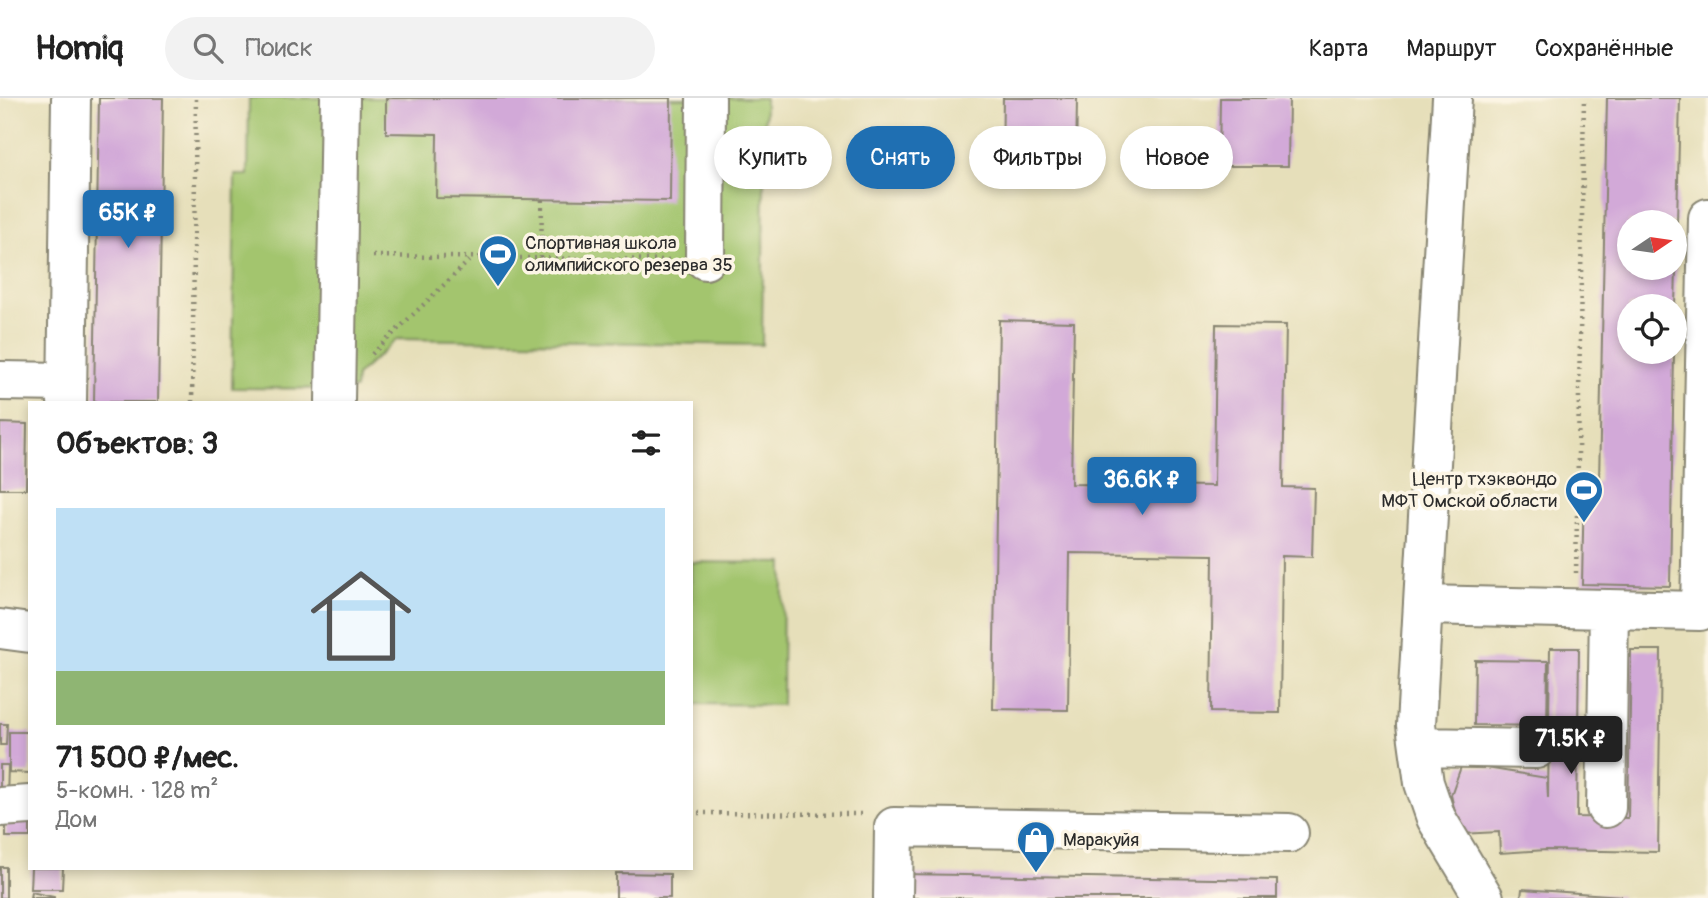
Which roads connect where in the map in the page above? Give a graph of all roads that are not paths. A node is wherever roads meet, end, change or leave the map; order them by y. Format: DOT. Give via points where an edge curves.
graph roads {
  1 [pos="71,98"];
  2 [pos="340,98"];
  3 [pos="706,98"];
  4 [pos="1452,98"];
  5 [pos="1708,218"];
  6 [pos="705,260"];
  7 [pos="0,382"];
  8 [pos="67,393"];
  9 [pos="335,401"];
  10 [pos="1706,446"];
  11 [pos="1423,605"];
  12 [pos="1592,608"];
  13 [pos="0,629"];
  14 [pos="28,633"];
  15 [pos="1419,747"];
  16 [pos="1536,749"];
  17 [pos="28,805"];
  18 [pos="0,807"];
  19 [pos="1606,808"];
  20 [pos="1289,833"];
  21 [pos="893,898"];
  22 [pos="1484,898"];
  1 -- 8 [label="lane"];
  2 -- 9 [label="lane"];
  3 -- 6 [label="lane"];
  4 -- 11 [label="lane"];
  5 -- 10 [label="lane"];
  7 -- 8 [label="lane"];
  10 -- 12 [label="lane" via="1700,611"];
  11 -- 12 [label="lane"];
  11 -- 15 [label="lane" via="1416,725"];
  12 -- 19 [label="lane"];
  13 -- 14 [label="lane"];
  15 -- 16 [label="lane"];
  15 -- 22 [label="lane" via="1424,783 1436,818"];
  17 -- 18 [label="lane"];
  20 -- 21 [label="lane" via="894,827"];
}
